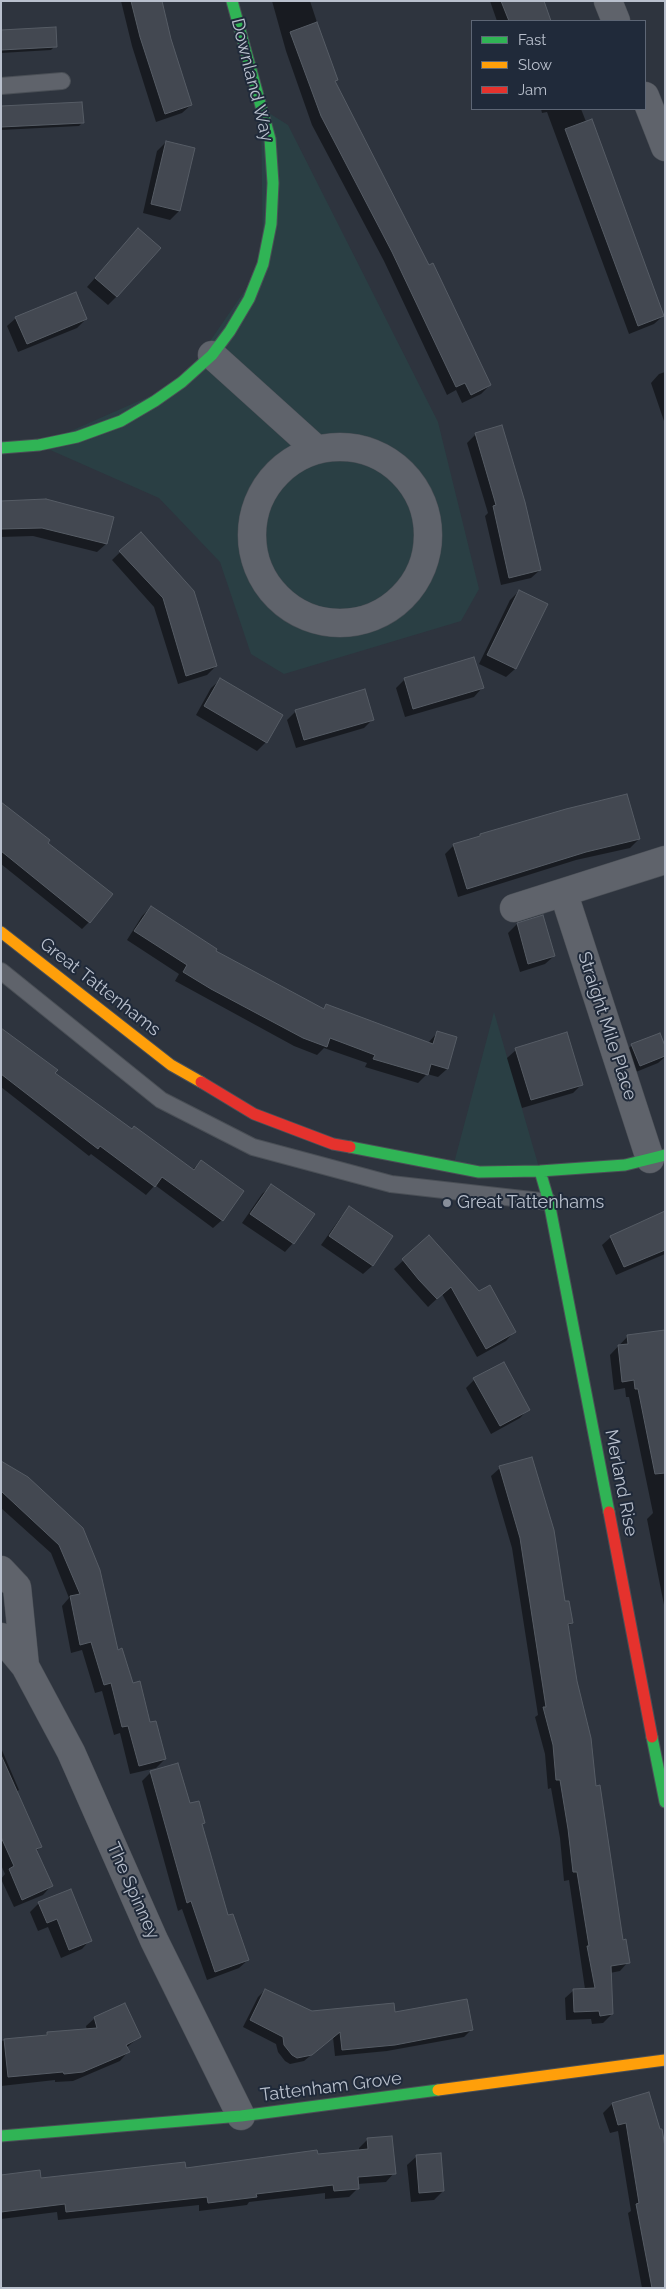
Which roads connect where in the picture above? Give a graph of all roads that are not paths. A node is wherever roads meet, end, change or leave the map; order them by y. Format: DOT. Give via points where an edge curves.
graph roads {
  1 [pos="232,1"];
  2 [pos="608,1"];
  3 [pos="616,20"];
  4 [pos="62,81"];
  5 [pos="1,86"];
  6 [pos="646,99"];
  7 [pos="665,147"];
  8 [pos="212,355"];
  9 [pos="1,448"];
  10 [pos="316,449"];
  11 [pos="665,860"];
  12 [pos="564,894"];
  13 [pos="514,908"];
  14 [pos="1,932"];
  15 [pos="1,971"];
  16 [pos="658,1157"];
  17 [pos="540,1171"];
  18 [pos="549,1202"];
  19 [pos="1,1570"];
  20 [pos="1,1637"];
  21 [pos="25,1666"];
  22 [pos="664,1791"];
  23 [pos="665,2060"];
  24 [pos="241,2116"];
  25 [pos="1,2136"];
  1 -- 8 [label="street, Downland Way" via="270,139 271,224 264,264 249,299"];
  2 -- 3 [label="street"];
  4 -- 5 [label="lane"];
  6 -- 7 [label="street"];
  8 -- 9 [label="street, Downland Way" via="182,382 121,421 77,437"];
  8 -- 10 [label="street"];
  10 -- 10 [label="street" via="348,447 377,454 402,472 420,496 429,524 427,555 416,582 396,605 367,620 342,624 314,620 289,607 268,587 256,562 252,533 257,505 271,480 292,461"];
  11 -- 12 [label="street"];
  12 -- 13 [label="street"];
  12 -- 16 [label="street, Straight Mile Place"];
  14 -- 17 [label="street, Great Tattenhams" via="171,1065 254,1114 333,1144 479,1172"];
  15 -- 18 [label="lane" via="161,1100 252,1147 391,1184"];
  16 -- 17 [label="street, Great Tattenhams" via="625,1165"];
  17 -- 18 [label="street, Merland Rise"];
  18 -- 22 [label="street, Merland Rise"];
  19 -- 21 [label="street, The Spinney" via="17,1587"];
  20 -- 21 [label="street, The Spinney"];
  21 -- 24 [label="street, The Spinney" via="71,1752 154,1940"];
  23 -- 24 [label="street, Tattenham Grove"];
  24 -- 25 [label="street, Tattenham Grove"];
}
